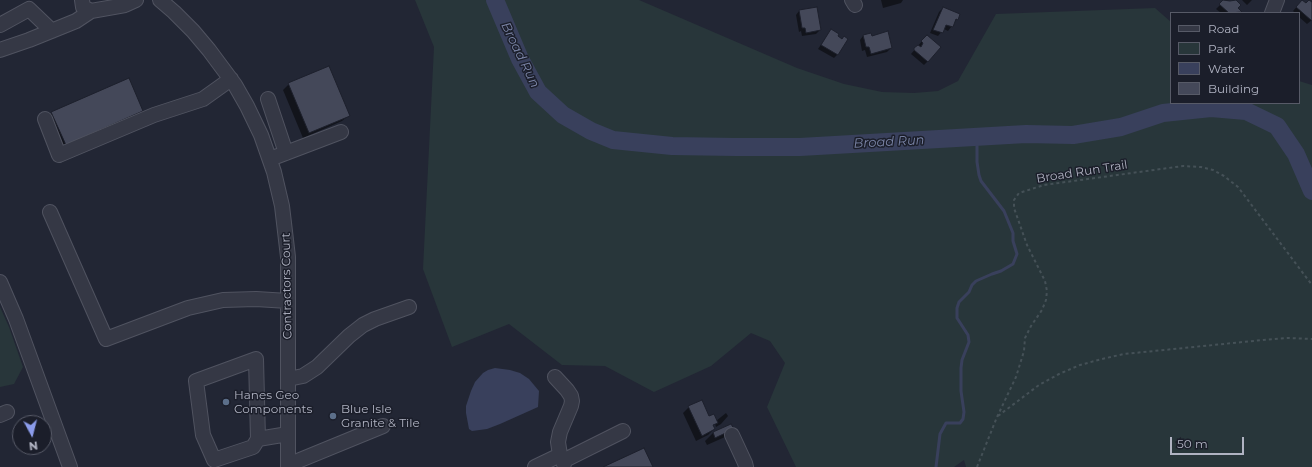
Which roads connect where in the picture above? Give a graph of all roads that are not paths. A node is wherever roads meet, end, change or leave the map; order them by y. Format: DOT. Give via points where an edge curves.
graph roads {
  1 [pos="82,0"];
  2 [pos="136,0"];
  3 [pos="160,0"];
  4 [pos="1277,0"];
  5 [pos="90,12"];
  6 [pos="1272,12"];
  7 [pos="0,25"];
  8 [pos="52,31"];
  9 [pos="0,50"];
  10 [pos="230,79"];
  11 [pos="268,99"];
  12 [pos="45,119"];
  13 [pos="341,132"];
  14 [pos="286,153"];
  15 [pos="270,160"];
  16 [pos="50,212"];
  17 [pos="0,282"];
  18 [pos="288,301"];
  19 [pos="409,307"];
  20 [pos="555,377"];
  21 [pos="288,379"];
  22 [pos="383,426"];
  23 [pos="623,431"];
  24 [pos="288,434"];
  25 [pos="732,435"];
  26 [pos="258,439"];
  27 [pos="563,461"];
  28 [pos="288,466"];
  29 [pos="70,467"];
  30 [pos="535,467"];
  31 [pos="746,467"];
  1 -- 5 [label="street" via="83,7"];
  2 -- 5 [label="street" via="125,5"];
  3 -- 10 [label="street, Contractors Court" via="193,31"];
  4 -- 6 [label="street"];
  5 -- 8 [label="street"];
  7 -- 8 [label="street" via="28,9"];
  8 -- 9 [label="street"];
  10 -- 12 [label="street" via="203,99 154,115 60,155"];
  10 -- 15 [label="street, Contractors Court" via="247,106"];
  11 -- 14 [label="street"];
  13 -- 14 [label="street"];
  14 -- 15 [label="street"];
  15 -- 18 [label="street, Contractors Court" via="286,233"];
  16 -- 18 [label="street" via="106,339 188,308 223,300"];
  17 -- 29 [label="street"];
  18 -- 21 [label="street, Contractors Court"];
  19 -- 21 [label="street" via="363,325 317,367 303,376"];
  20 -- 27 [label="street" via="567,390 572,401 558,442"];
  21 -- 24 [label="street, Contractors Court"];
  22 -- 28 [label="street"];
  23 -- 27 [label="street"];
  24 -- 26 [label="street"];
  24 -- 28 [label="street, Contractors Court"];
  25 -- 31 [label="street"];
  26 -- 26 [label="street" via="253,447 214,460 203,435 196,381 256,359"];
  27 -- 30 [label="street"];
}
